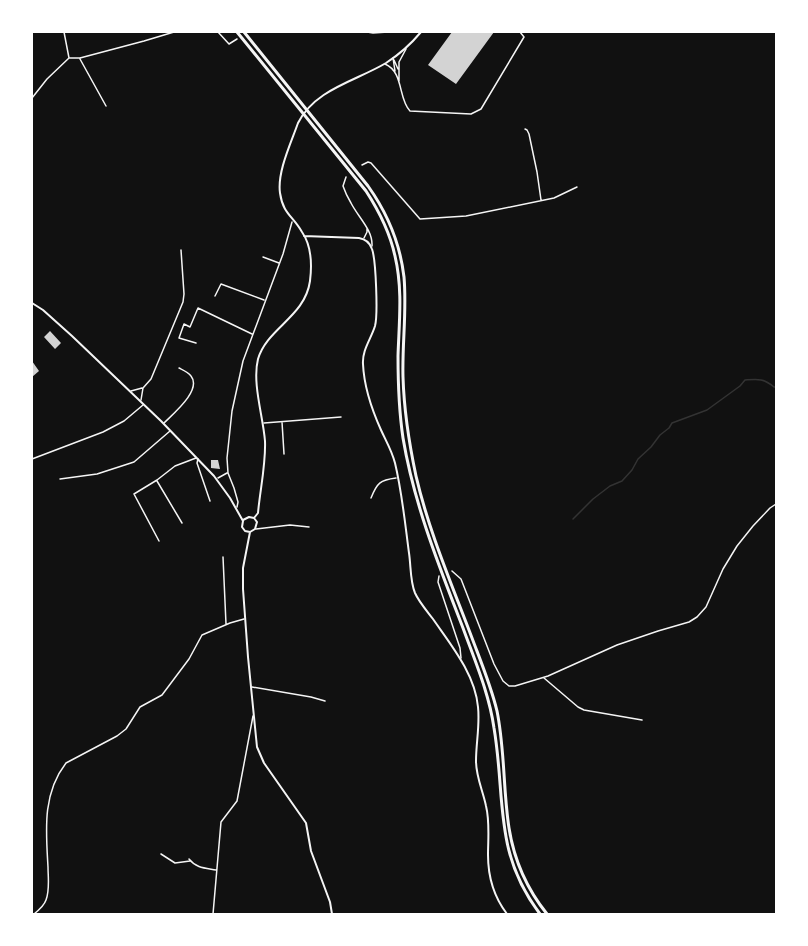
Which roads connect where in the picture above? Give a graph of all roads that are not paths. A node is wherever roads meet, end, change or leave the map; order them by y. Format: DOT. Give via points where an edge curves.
graph roads {
  1 [pos="64,32"];
  2 [pos="174,32"];
  3 [pos="218,32"];
  4 [pos="237,32"];
  5 [pos="244,32"];
  6 [pos="367,32"];
  7 [pos="388,32"];
  8 [pos="422,32"];
  9 [pos="520,32"];
  10 [pos="237,39"];
  11 [pos="406,49"];
  12 [pos="69,58"];
  13 [pos="80,58"];
  14 [pos="393,58"];
  15 [pos="385,64"];
  16 [pos="397,74"];
  17 [pos="32,98"];
  18 [pos="106,106"];
  19 [pos="525,129"];
  20 [pos="362,165"];
  21 [pos="346,177"];
  22 [pos="577,187"];
  23 [pos="541,200"];
  24 [pos="293,221"];
  25 [pos="367,227"];
  26 [pos="304,236"];
  27 [pos="364,239"];
  28 [pos="371,247"];
  29 [pos="181,250"];
  30 [pos="263,257"];
  31 [pos="280,263"];
  32 [pos="215,296"];
  33 [pos="265,301"];
  34 [pos="32,303"];
  35 [pos="252,334"];
  36 [pos="196,343"];
  37 [pos="178,368"];
  38 [pos="143,388"];
  39 [pos="131,391"];
  40 [pos="141,400"];
  41 [pos="144,404"];
  42 [pos="341,417"];
  43 [pos="282,421"];
  44 [pos="262,423"];
  45 [pos="164,424"];
  46 [pos="170,430"];
  47 [pos="284,454"];
  48 [pos="197,458"];
  49 [pos="32,459"];
  50 [pos="228,473"];
  51 [pos="398,478"];
  52 [pos="60,479"];
  53 [pos="216,479"];
  54 [pos="157,480"];
  55 [pos="371,498"];
  56 [pos="210,501"];
  57 [pos="777,504"];
  58 [pos="236,510"];
  59 [pos="254,518"];
  60 [pos="243,521"];
  61 [pos="182,523"];
  62 [pos="309,527"];
  63 [pos="255,529"];
  64 [pos="250,532"];
  65 [pos="159,541"];
  66 [pos="223,557"];
  67 [pos="452,571"];
  68 [pos="439,576"];
  69 [pos="245,619"];
  70 [pos="226,625"];
  71 [pos="461,662"];
  72 [pos="544,677"];
  73 [pos="251,686"];
  74 [pos="325,701"];
  75 [pos="254,714"];
  76 [pos="642,720"];
  77 [pos="162,854"];
  78 [pos="217,870"];
  79 [pos="34,915"];
  80 [pos="213,915"];
  81 [pos="332,915"];
  82 [pos="507,915"];
  83 [pos="540,915"];
  84 [pos="547,915"];
  1 -- 12 [label="street"];
  2 -- 13 [label="street"];
  3 -- 10 [label="street" via="230,44"];
  4 -- 83 [label="highway" via="355,176 378,211 391,241 400,286 399,387 413,485 492,717 508,849 521,885"];
  5 -- 84 [label="highway" via="376,196 396,238 403,265 406,417 418,484 498,716 514,852 526,882"];
  6 -- 7 [label="street"];
  8 -- 11 [label="main road"];
  9 -- 16 [label="street" via="524,37 481,109 471,114 410,111"];
  11 -- 14 [label="main road"];
  11 -- 16 [label="street"];
  12 -- 13 [label="street"];
  12 -- 17 [label="street"];
  13 -- 18 [label="street"];
  14 -- 15 [label="main road"];
  14 -- 16 [label="street"];
  15 -- 16 [label="street"];
  15 -- 24 [label="main road" via="327,93 301,117 279,191"];
  19 -- 23 [label="street"];
  20 -- 23 [label="street" via="371,163 420,219 466,216"];
  21 -- 25 [label="street" via="345,191"];
  22 -- 23 [label="street"];
  24 -- 26 [label="main road"];
  24 -- 31 [label="street"];
  25 -- 27 [label="street"];
  25 -- 28 [label="street"];
  26 -- 27 [label="main road"];
  26 -- 44 [label="main road" via="311,266 307,296 259,356 256,374"];
  27 -- 28 [label="main road"];
  28 -- 51 [label="main road" via="376,319 363,365 372,408 391,450"];
  29 -- 38 [label="street" via="183,302 151,379"];
  30 -- 31 [label="street"];
  31 -- 33 [label="street"];
  32 -- 33 [label="street" via="221,284"];
  33 -- 35 [label="street"];
  34 -- 39 [label="main road"];
  35 -- 36 [label="street" via="198,308 190,327 184,324 179,338"];
  35 -- 50 [label="street" via="232,411"];
  37 -- 45 [label="street" via="189,373 194,385"];
  38 -- 39 [label="street"];
  38 -- 40 [label="street"];
  39 -- 40 [label="main road"];
  40 -- 41 [label="main road"];
  41 -- 45 [label="main road"];
  41 -- 49 [label="street" via="104,432"];
  42 -- 43 [label="street"];
  43 -- 44 [label="street"];
  43 -- 47 [label="street"];
  44 -- 59 [label="main road" via="265,442 258,513"];
  45 -- 46 [label="main road"];
  46 -- 48 [label="main road"];
  46 -- 52 [label="street" via="134,462 97,474"];
  48 -- 53 [label="main road"];
  48 -- 54 [label="street" via="174,466"];
  48 -- 56 [label="street"];
  50 -- 53 [label="street"];
  50 -- 58 [label="street" via="238,502"];
  51 -- 55 [label="street" via="377,485"];
  51 -- 71 [label="main road" via="412,586"];
  53 -- 58 [label="main road"];
  54 -- 61 [label="street"];
  54 -- 65 [label="street" via="134,494"];
  57 -- 72 [label="street" via="737,546 706,607 696,617"];
  58 -- 60 [label="main road"];
  59 -- 60 [label="main road"];
  59 -- 63 [label="main road"];
  60 -- 64 [label="main road" via="243,528"];
  62 -- 63 [label="street"];
  63 -- 64 [label="main road"];
  64 -- 69 [label="main road" via="243,568"];
  66 -- 70 [label="street"];
  67 -- 72 [label="street" via="461,579 503,681 515,686"];
  68 -- 71 [label="street"];
  69 -- 70 [label="street"];
  69 -- 73 [label="main road"];
  70 -- 79 [label="street" via="202,636 162,695 140,707 126,729 61,769 47,811 47,900"];
  71 -- 82 [label="main road" via="478,707 476,762 487,813 489,873 497,900"];
  72 -- 76 [label="street" via="584,710"];
  73 -- 74 [label="street"];
  73 -- 75 [label="main road"];
  75 -- 78 [label="street" via="237,801 221,822"];
  75 -- 81 [label="main road" via="257,747 306,823"];
  77 -- 78 [label="street" via="175,863 190,860 199,867"];
  78 -- 80 [label="street"];
}
